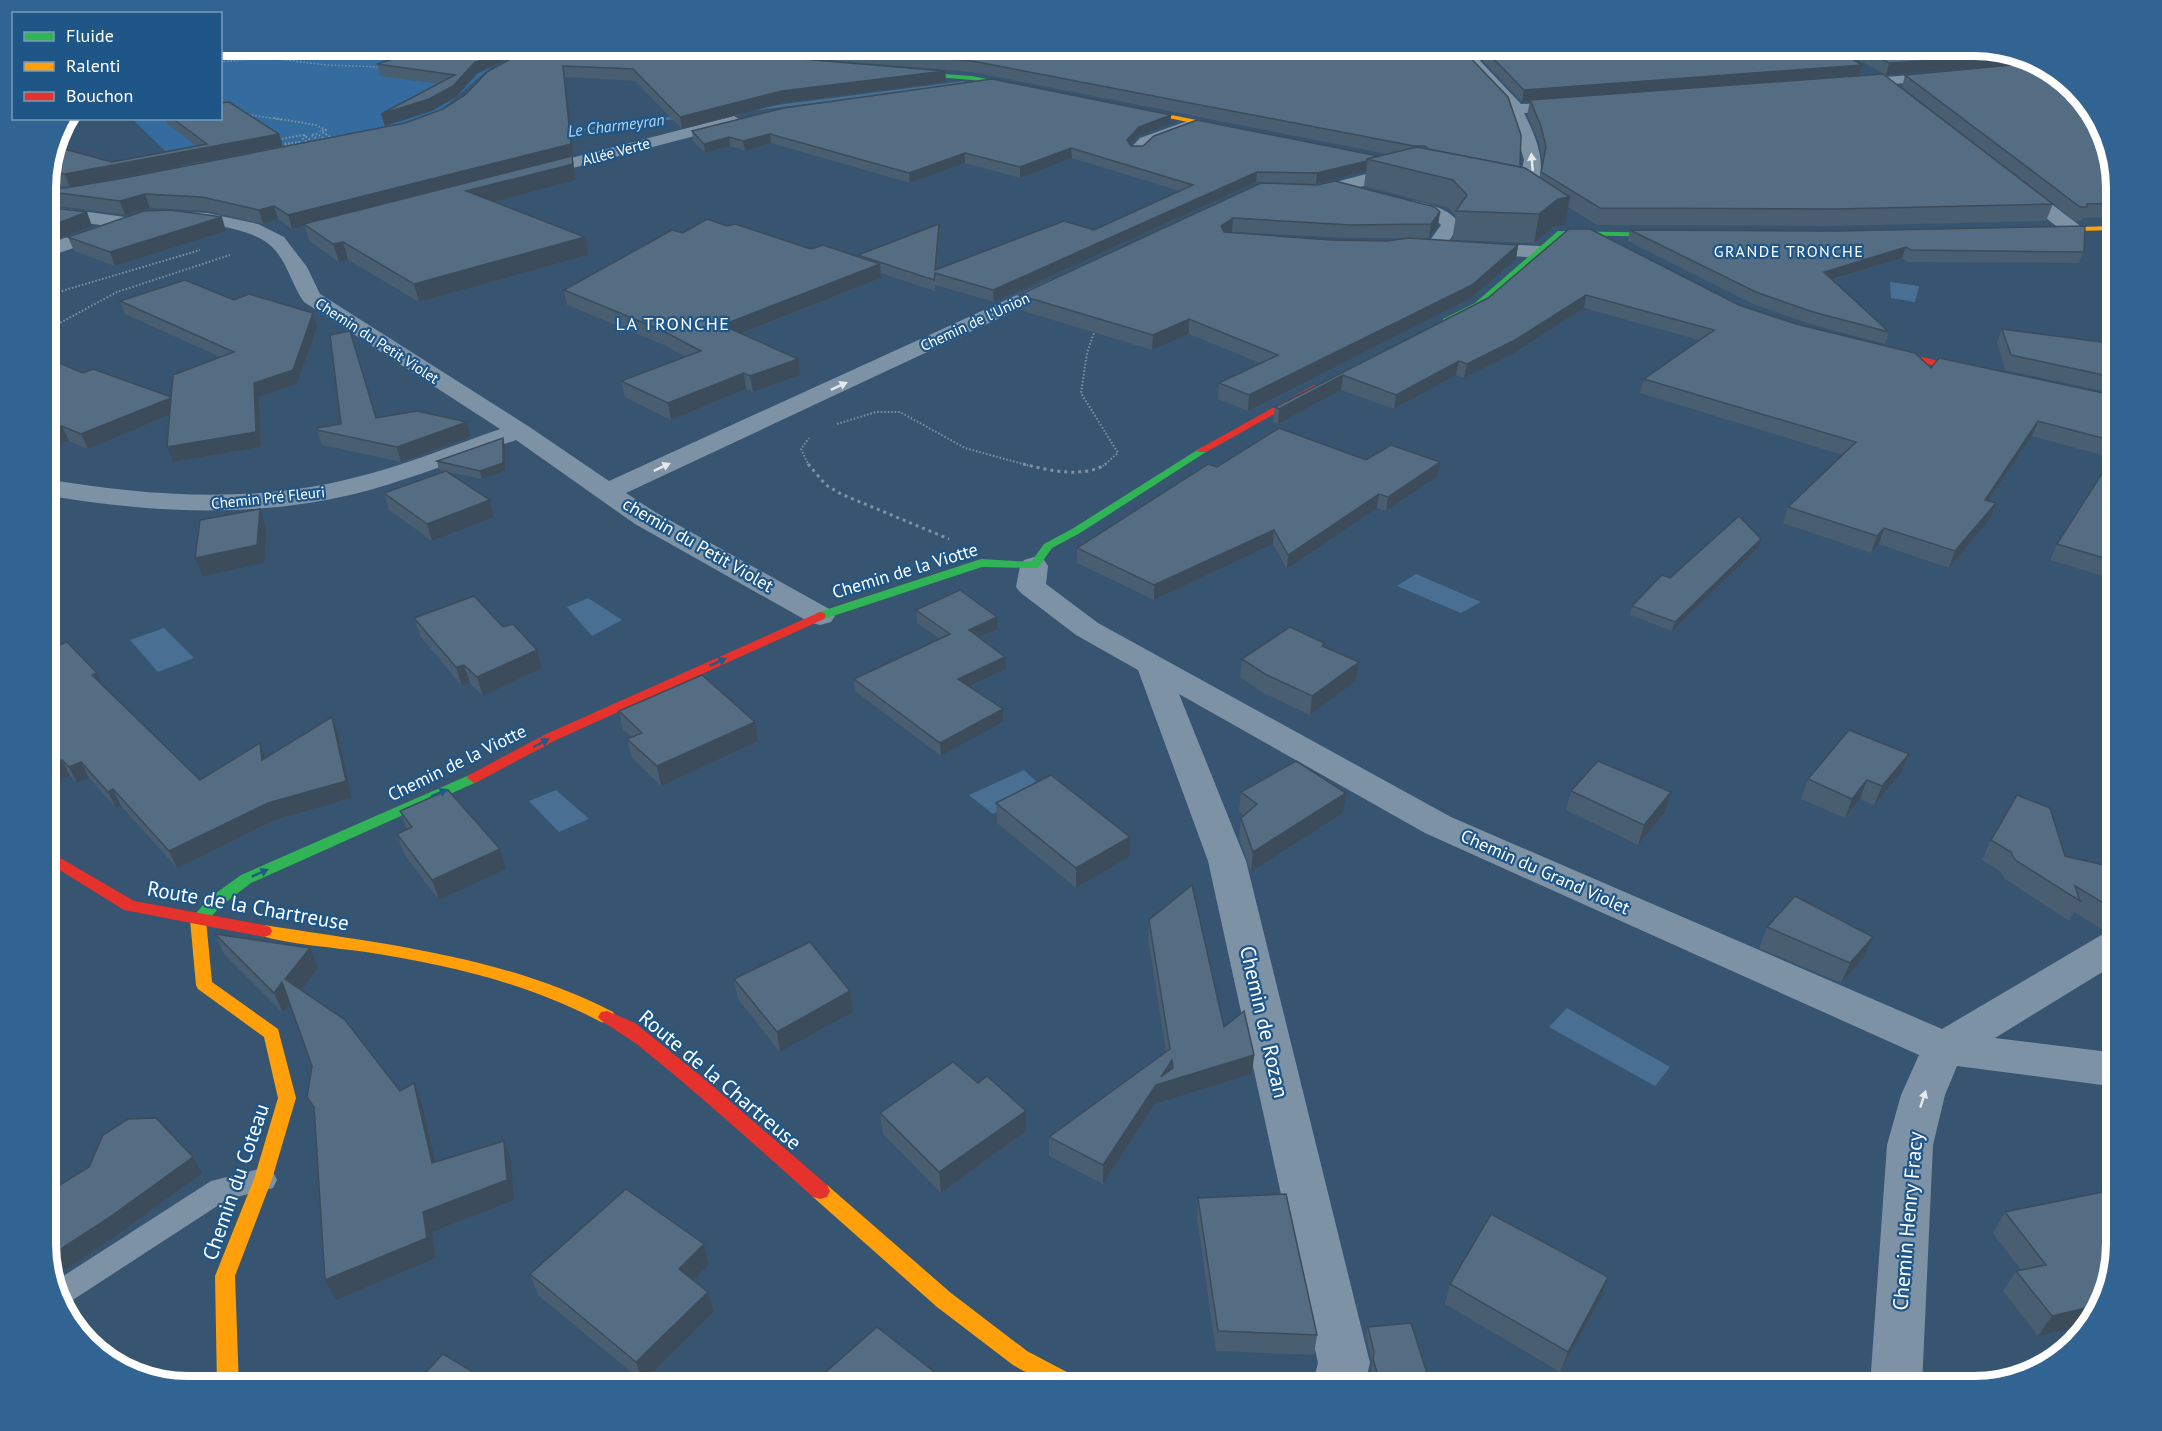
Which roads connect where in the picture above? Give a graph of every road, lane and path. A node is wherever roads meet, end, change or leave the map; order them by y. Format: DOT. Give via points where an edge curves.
graph roads {
  1 [pos="259,56"];
  2 [pos="1467,56"];
  3 [pos="269,57"];
  4 [pos="222,62"];
  5 [pos="385,67"];
  6 [pos="882,70"];
  7 [pos="1863,70"];
  8 [pos="1966,75"];
  9 [pos="995,82"];
  10 [pos="1883,82"];
  11 [pos="1828,86"];
  12 [pos="919,91"];
  13 [pos="1040,91"];
  14 [pos="1898,94"];
  15 [pos="1108,104"];
  16 [pos="1592,105"];
  17 [pos="1516,109"];
  18 [pos="236,113"];
  19 [pos="752,117"];
  20 [pos="1197,122"];
  21 [pos="320,131"];
  22 [pos="1250,132"];
  23 [pos="303,135"];
  24 [pos="278,147"];
  25 [pos="314,148"];
  26 [pos="1137,150"];
  27 [pos="1382,158"];
  28 [pos="1418,165"];
  29 [pos="1999,173"];
  30 [pos="515,178"];
  31 [pos="1337,187"];
  32 [pos="1281,190"];
  33 [pos="1528,192"];
  34 [pos="56,214"];
  35 [pos="1568,217"];
  36 [pos="125,223"];
  37 [pos="2106,228"];
  38 [pos="2072,229"];
  39 [pos="2030,230"];
  40 [pos="300,235"];
  41 [pos="1595,235"];
  42 [pos="1692,235"];
  43 [pos="268,236"];
  44 [pos="1415,243"];
  45 [pos="1436,246"];
  46 [pos="56,248"];
  47 [pos="1624,250"];
  48 [pos="1540,252"];
  49 [pos="231,255"];
  50 [pos="1081,273"];
  51 [pos="56,293"];
  52 [pos="56,325"];
  53 [pos="1096,326"];
  54 [pos="1434,327"];
  55 [pos="1868,349"];
  56 [pos="1992,376"];
  57 [pos="1326,381"];
  58 [pos="830,426"];
  59 [pos="519,431"];
  60 [pos="814,435"];
  61 [pos="56,489"];
  62 [pos="609,491"];
  63 [pos="981,563"];
  64 [pos="1034,566"];
  65 [pos="820,616"];
  66 [pos="1152,666"];
  67 [pos="56,861"];
  68 [pos="198,920"];
  69 [pos="2106,951"];
  70 [pos="1944,1048"];
  71 [pos="2106,1069"];
  72 [pos="263,1179"];
  73 [pos="64,1290"];
  74 [pos="228,1376"];
  75 [pos="1053,1376"];
  76 [pos="1341,1376"];
  77 [pos="1897,1376"];
  1 -- 3 [label="path"];
  2 -- 17 [label="street"];
  3 -- 4 [label="path"];
  3 -- 5 [label="path" via="361,68"];
  6 -- 9 [label="street"];
  7 -- 10 [label="street"];
  8 -- 10 [label="street"];
  9 -- 12 [label="street"];
  9 -- 13 [label="street"];
  10 -- 11 [label="street"];
  10 -- 14 [label="street"];
  15 -- 20 [label="street"];
  16 -- 17 [label="street"];
  33 -- 17 [label="street, one-way" via="1533,173 1530,142"];
  18 -- 21 [label="path" via="316,125 326,130"];
  19 -- 30 [label="street, Allée Verte"];
  20 -- 22 [label="street"];
  20 -- 26 [label="street" via="1146,141"];
  21 -- 23 [label="path"];
  21 -- 23 [label="path" via="332,138 310,135 320,141 314,142"];
  23 -- 24 [label="path" via="276,140 282,144 301,142"];
  23 -- 25 [label="path" via="303,140"];
  27 -- 28 [label="street"];
  28 -- 31 [label="street"];
  29 -- 38 [label="street"];
  31 -- 32 [label="street"];
  31 -- 45 [label="street" via="1441,214 1451,224"];
  34 -- 36 [label="street"];
  35 -- 41 [label="street"];
  36 -- 43 [label="street" via="150,216 207,219"];
  36 -- 46 [label="street"];
  37 -- 38 [label="street"];
  38 -- 39 [label="street"];
  40 -- 43 [label="street"];
  41 -- 42 [label="street"];
  41 -- 47 [label="street"];
  41 -- 48 [label="street" via="1560,233"];
  43 -- 51 [label="path"];
  43 -- 59 [label="street, Chemin du Petit Violet" via="297,267 311,298"];
  44 -- 45 [label="street"];
  45 -- 48 [label="street"];
  48 -- 54 [label="street" via="1478,305"];
  49 -- 52 [label="path" via="117,292"];
  62 -- 50 [label="street, Chemin de l'Union, one-way"];
  53 -- 58 [label="path" via="1087,353 1082,393 1118,453 1099,469 1043,468 1009,461 954,444 900,412 867,415"];
  55 -- 56 [label="street"];
  57 -- 64 [label="street" via="1212,443 1048,546"];
  59 -- 61 [label="street, Chemin Pré Fleuri" via="372,481 307,496 241,503 150,503"];
  59 -- 62 [label="street, chemin du Petit Violet"];
  60 -- 63 [label="path" via="801,449 814,474 835,491 946,537"];
  62 -- 65 [label="street, chemin du Petit Violet" via="645,518"];
  63 -- 64 [label="street, Chemin de la Viotte"];
  63 -- 65 [label="street, Chemin de la Viotte"];
  64 -- 66 [label="street, Chemin du Grand Violet" via="1031,587 1087,629"];
  68 -- 65 [label="street, Chemin de la Viotte, one-way" via="246,879 489,771 551,737"];
  66 -- 70 [label="street, Chemin du Grand Violet" via="1438,825"];
  66 -- 76 [label="street, Chemin de Rozan" via="1227,861 1344,1364"];
  67 -- 68 [label="street, Route de la Chartreuse" via="130,906"];
  68 -- 72 [label="street, Chemin du Coteau" via="204,985 272,1034 287,1098"];
  68 -- 75 [label="street, Route de la Chartreuse" via="464,964 508,975 564,995 628,1028 968,1319 1020,1358"];
  69 -- 70 [label="street"];
  70 -- 71 [label="street, Chemin du Grand Violet"];
  77 -- 70 [label="street, Chemin Henry Fracy, one-way" via="1910,1145 1923,1095"];
  72 -- 73 [label="lane" via="221,1189"];
  72 -- 74 [label="street, Chemin du Coteau" via="225,1276"];
}
